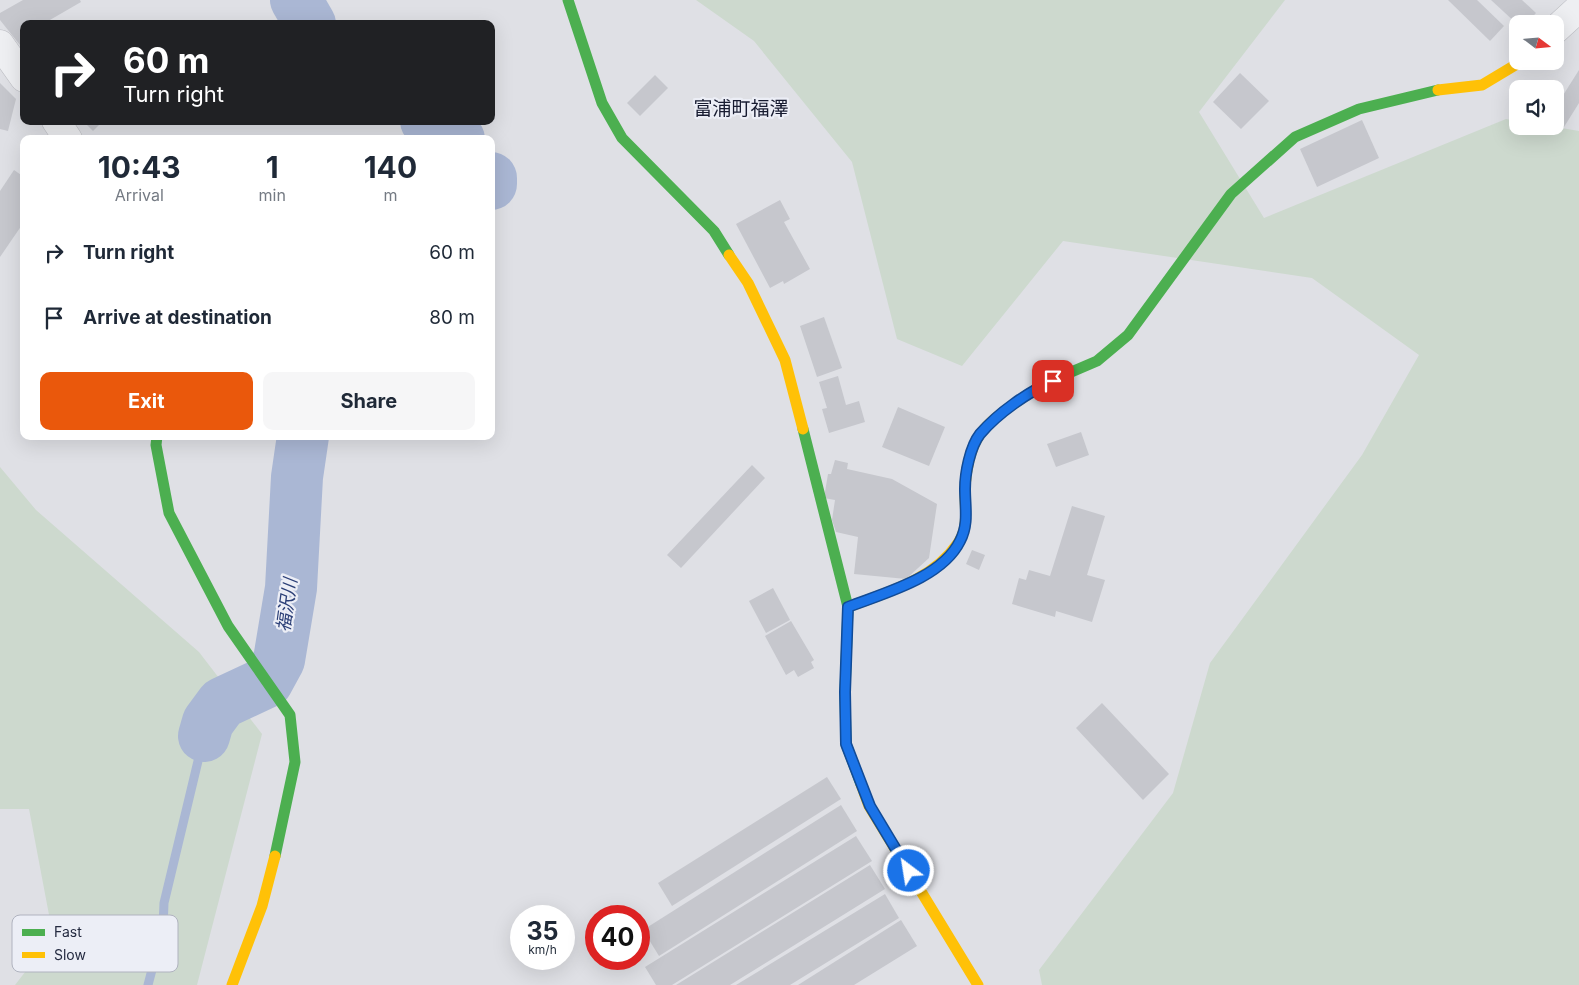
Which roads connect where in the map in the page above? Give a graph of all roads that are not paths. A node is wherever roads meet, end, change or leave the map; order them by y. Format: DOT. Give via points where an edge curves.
graph roads {
  1 [pos="568,0"];
  2 [pos="1579,8"];
  3 [pos="1564,22"];
  4 [pos="0,44"];
  5 [pos="1509,69"];
  6 [pos="20,72"];
  7 [pos="157,440"];
  8 [pos="848,607"];
  9 [pos="232,985"];
  10 [pos="978,985"];
  1 -- 8 [label="street" via="602,103 622,138 714,232 748,282 785,360"];
  2 -- 3 [label="street"];
  4 -- 6 [label="street"];
  5 -- 8 [label="street" via="1482,85 1435,90 1359,109 1295,137 1232,194 1128,335 1097,361 1038,387 979,436 969,462 965,488 967,516 963,532 944,561 913,582"];
  7 -- 9 [label="street" via="169,513 228,626 290,715 295,762 282,830 262,906"];
  8 -- 10 [label="street" via="846,744 870,806"];
}
